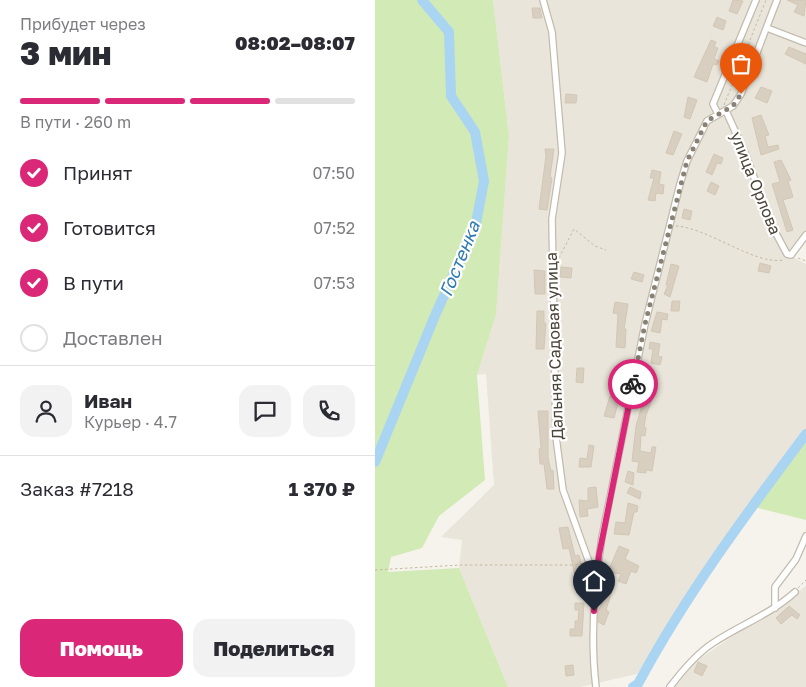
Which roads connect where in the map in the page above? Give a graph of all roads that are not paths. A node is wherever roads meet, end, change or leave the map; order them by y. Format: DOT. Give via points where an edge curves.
graph roads {
  1 [pos="543,0"];
  2 [pos="756,0"];
  3 [pos="777,0"];
  4 [pos="767,28"];
  5 [pos="806,43"];
  6 [pos="722,112"];
  7 [pos="806,235"];
  8 [pos="806,536"];
  9 [pos="596,572"];
  10 [pos="795,592"];
  11 [pos="775,608"];
  12 [pos="596,687"];
  13 [pos="669,687"];
  1 -- 9 [label="street, Дальняя Садовая улица" via="552,32 562,152 552,219 556,437 563,490 589,562"];
  2 -- 6 [label="street" via="713,104"];
  3 -- 4 [label="street, улица Орлова"];
  4 -- 5 [label="street"];
  4 -- 6 [label="street, улица Орлова" via="741,94 733,106"];
  6 -- 7 [label="street, улица Орлова" via="745,153 772,226 789,254"];
  6 -- 9 [label="street, улица Орлова" via="707,121 687,161 645,324"];
  8 -- 11 [label="street" via="796,559 775,587"];
  9 -- 12 [label="street" via="593,644"];
  10 -- 11 [label="street"];
  11 -- 13 [label="street" via="711,643"];
}
